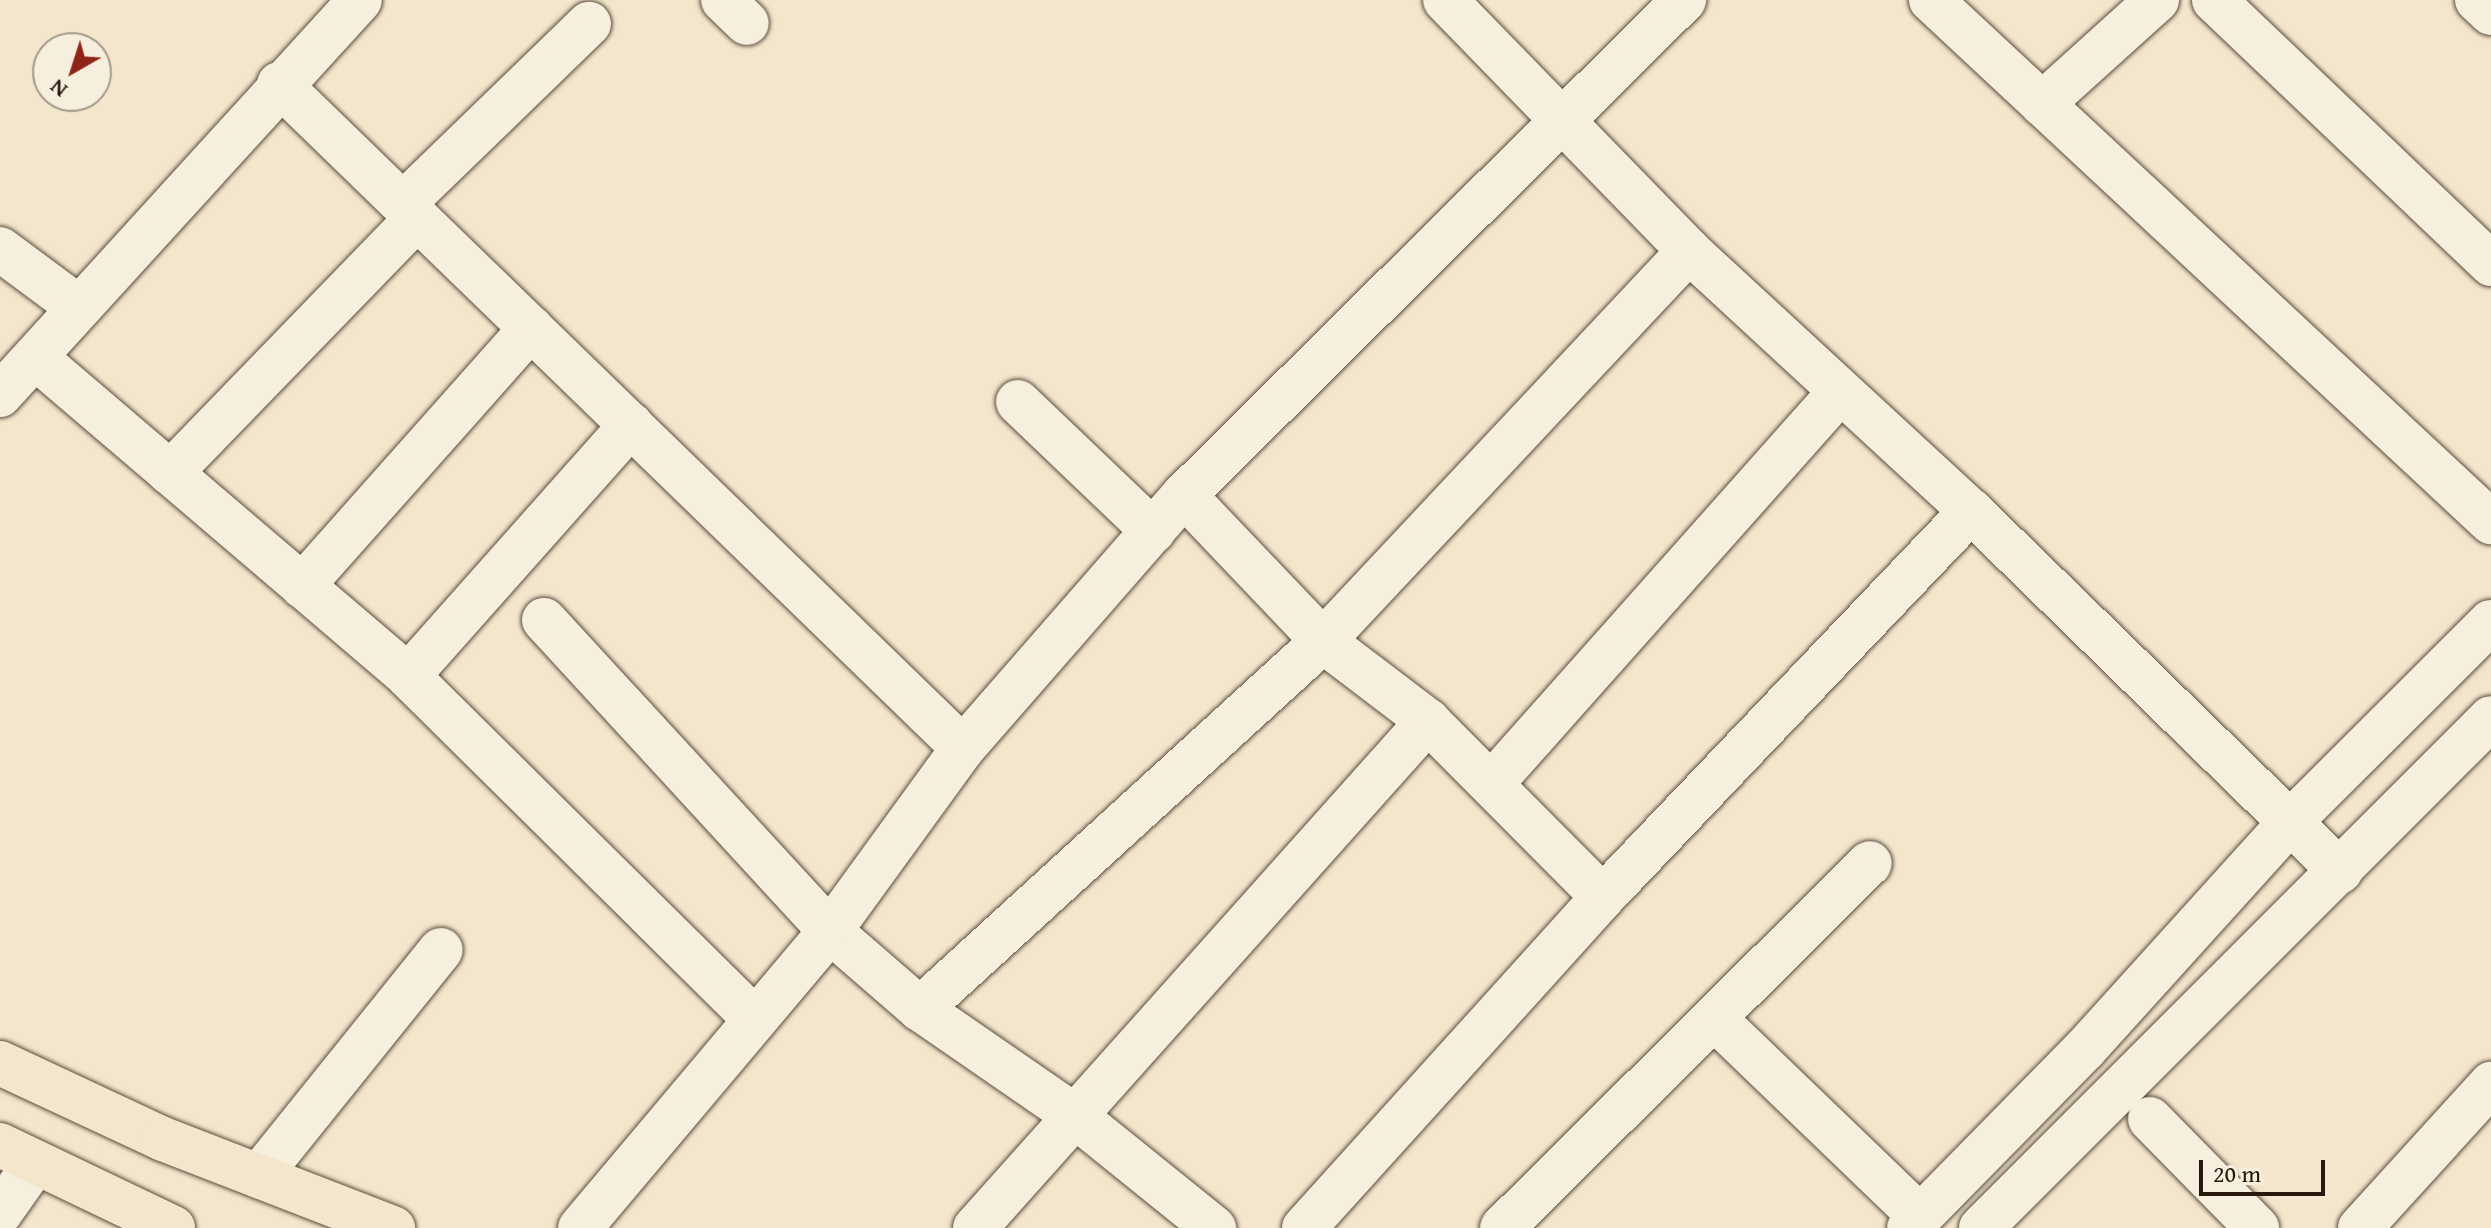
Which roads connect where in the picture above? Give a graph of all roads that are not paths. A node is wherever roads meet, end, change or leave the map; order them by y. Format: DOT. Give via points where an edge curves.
graph roads {
  1 [pos="1445,0"];
  2 [pos="1684,0"];
  3 [pos="1931,0"];
  4 [pos="2157,0"];
  5 [pos="2214,0"];
  6 [pos="2477,0"];
  7 [pos="336,8"];
  8 [pos="2491,13"];
  9 [pos="589,24"];
  10 [pos="279,84"];
  11 [pos="2042,104"];
  12 [pos="1563,118"];
  13 [pos="410,211"];
  14 [pos="0,249"];
  15 [pos="1689,251"];
  16 [pos="2491,264"];
  17 [pos="78,307"];
  18 [pos="531,328"];
  19 [pos="36,358"];
  20 [pos="1839,393"];
  21 [pos="0,395"];
  22 [pos="1018,402"];
  23 [pos="631,425"];
  24 [pos="170,473"];
  25 [pos="1184,495"];
  26 [pos="1971,511"];
  27 [pos="2491,522"];
  28 [pos="1153,531"];
  29 [pos="302,586"];
  30 [pos="544,620"];
  31 [pos="2491,622"];
  32 [pos="1323,641"];
  33 [pos="408,676"];
  34 [pos="2491,718"];
  35 [pos="1428,721"];
  36 [pos="963,748"];
  37 [pos="1493,782"];
  38 [pos="2291,821"];
  39 [pos="1870,863"];
  40 [pos="2340,871"];
  41 [pos="1603,897"];
  42 [pos="830,931"];
  43 [pos="441,950"];
  44 [pos="920,1009"];
  45 [pos="755,1019"];
  46 [pos="1716,1020"];
  47 [pos="0,1063"];
  48 [pos="2491,1084"];
  49 [pos="1075,1116"];
  50 [pos="2150,1119"];
  51 [pos="17,1155"];
  52 [pos="259,1176"];
  53 [pos="0,1213"];
  54 [pos="1914,1222"];
  55 [pos="173,1228"];
  56 [pos="393,1228"];
  57 [pos="580,1228"];
  58 [pos="975,1228"];
  59 [pos="1214,1228"];
  60 [pos="1304,1228"];
  61 [pos="1502,1228"];
  62 [pos="1981,1228"];
  63 [pos="2257,1228"];
  64 [pos="2360,1228"];
  1 -- 12 [label="street"];
  2 -- 12 [label="street"];
  3 -- 11 [label="street"];
  4 -- 11 [label="street"];
  5 -- 16 [label="street"];
  6 -- 8 [label="street"];
  7 -- 10 [label="street"];
  9 -- 13 [label="street"];
  10 -- 13 [label="street"];
  10 -- 17 [label="street"];
  11 -- 27 [label="street"];
  12 -- 15 [label="street"];
  12 -- 25 [label="street"];
  13 -- 18 [label="street"];
  13 -- 24 [label="street"];
  14 -- 17 [label="street"];
  15 -- 20 [label="street"];
  15 -- 32 [label="street"];
  17 -- 19 [label="street"];
  18 -- 23 [label="street"];
  18 -- 29 [label="street"];
  19 -- 21 [label="street"];
  19 -- 24 [label="street"];
  20 -- 26 [label="street"];
  20 -- 37 [label="street"];
  22 -- 28 [label="street"];
  23 -- 33 [label="street"];
  23 -- 36 [label="street"];
  24 -- 29 [label="street"];
  25 -- 28 [label="street"];
  25 -- 32 [label="street"];
  26 -- 38 [label="street"];
  26 -- 41 [label="street"];
  28 -- 36 [label="street"];
  29 -- 33 [label="street"];
  30 -- 42 [label="street"];
  31 -- 38 [label="street"];
  32 -- 35 [label="street"];
  32 -- 44 [label="street"];
  33 -- 45 [label="street"];
  34 -- 40 [label="street"];
  35 -- 37 [label="street"];
  35 -- 49 [label="street"];
  36 -- 42 [label="street"];
  37 -- 41 [label="street"];
  38 -- 40 [label="street"];
  38 -- 54 [label="street" via="2085,1049"];
  39 -- 46 [label="street"];
  40 -- 62 [label="street"];
  41 -- 60 [label="street"];
  42 -- 44 [label="street"];
  42 -- 45 [label="street"];
  43 -- 52 [label="street"];
  44 -- 49 [label="street"];
  45 -- 57 [label="street"];
  46 -- 54 [label="street"];
  46 -- 61 [label="street"];
  47 -- 52 [label="main road" via="163,1139"];
  48 -- 64 [label="street"];
  49 -- 58 [label="street"];
  49 -- 59 [label="street"];
  50 -- 63 [label="street"];
  51 -- 53 [label="street"];
  51 -- 55 [label="main road"];
  52 -- 56 [label="main road"];
}
